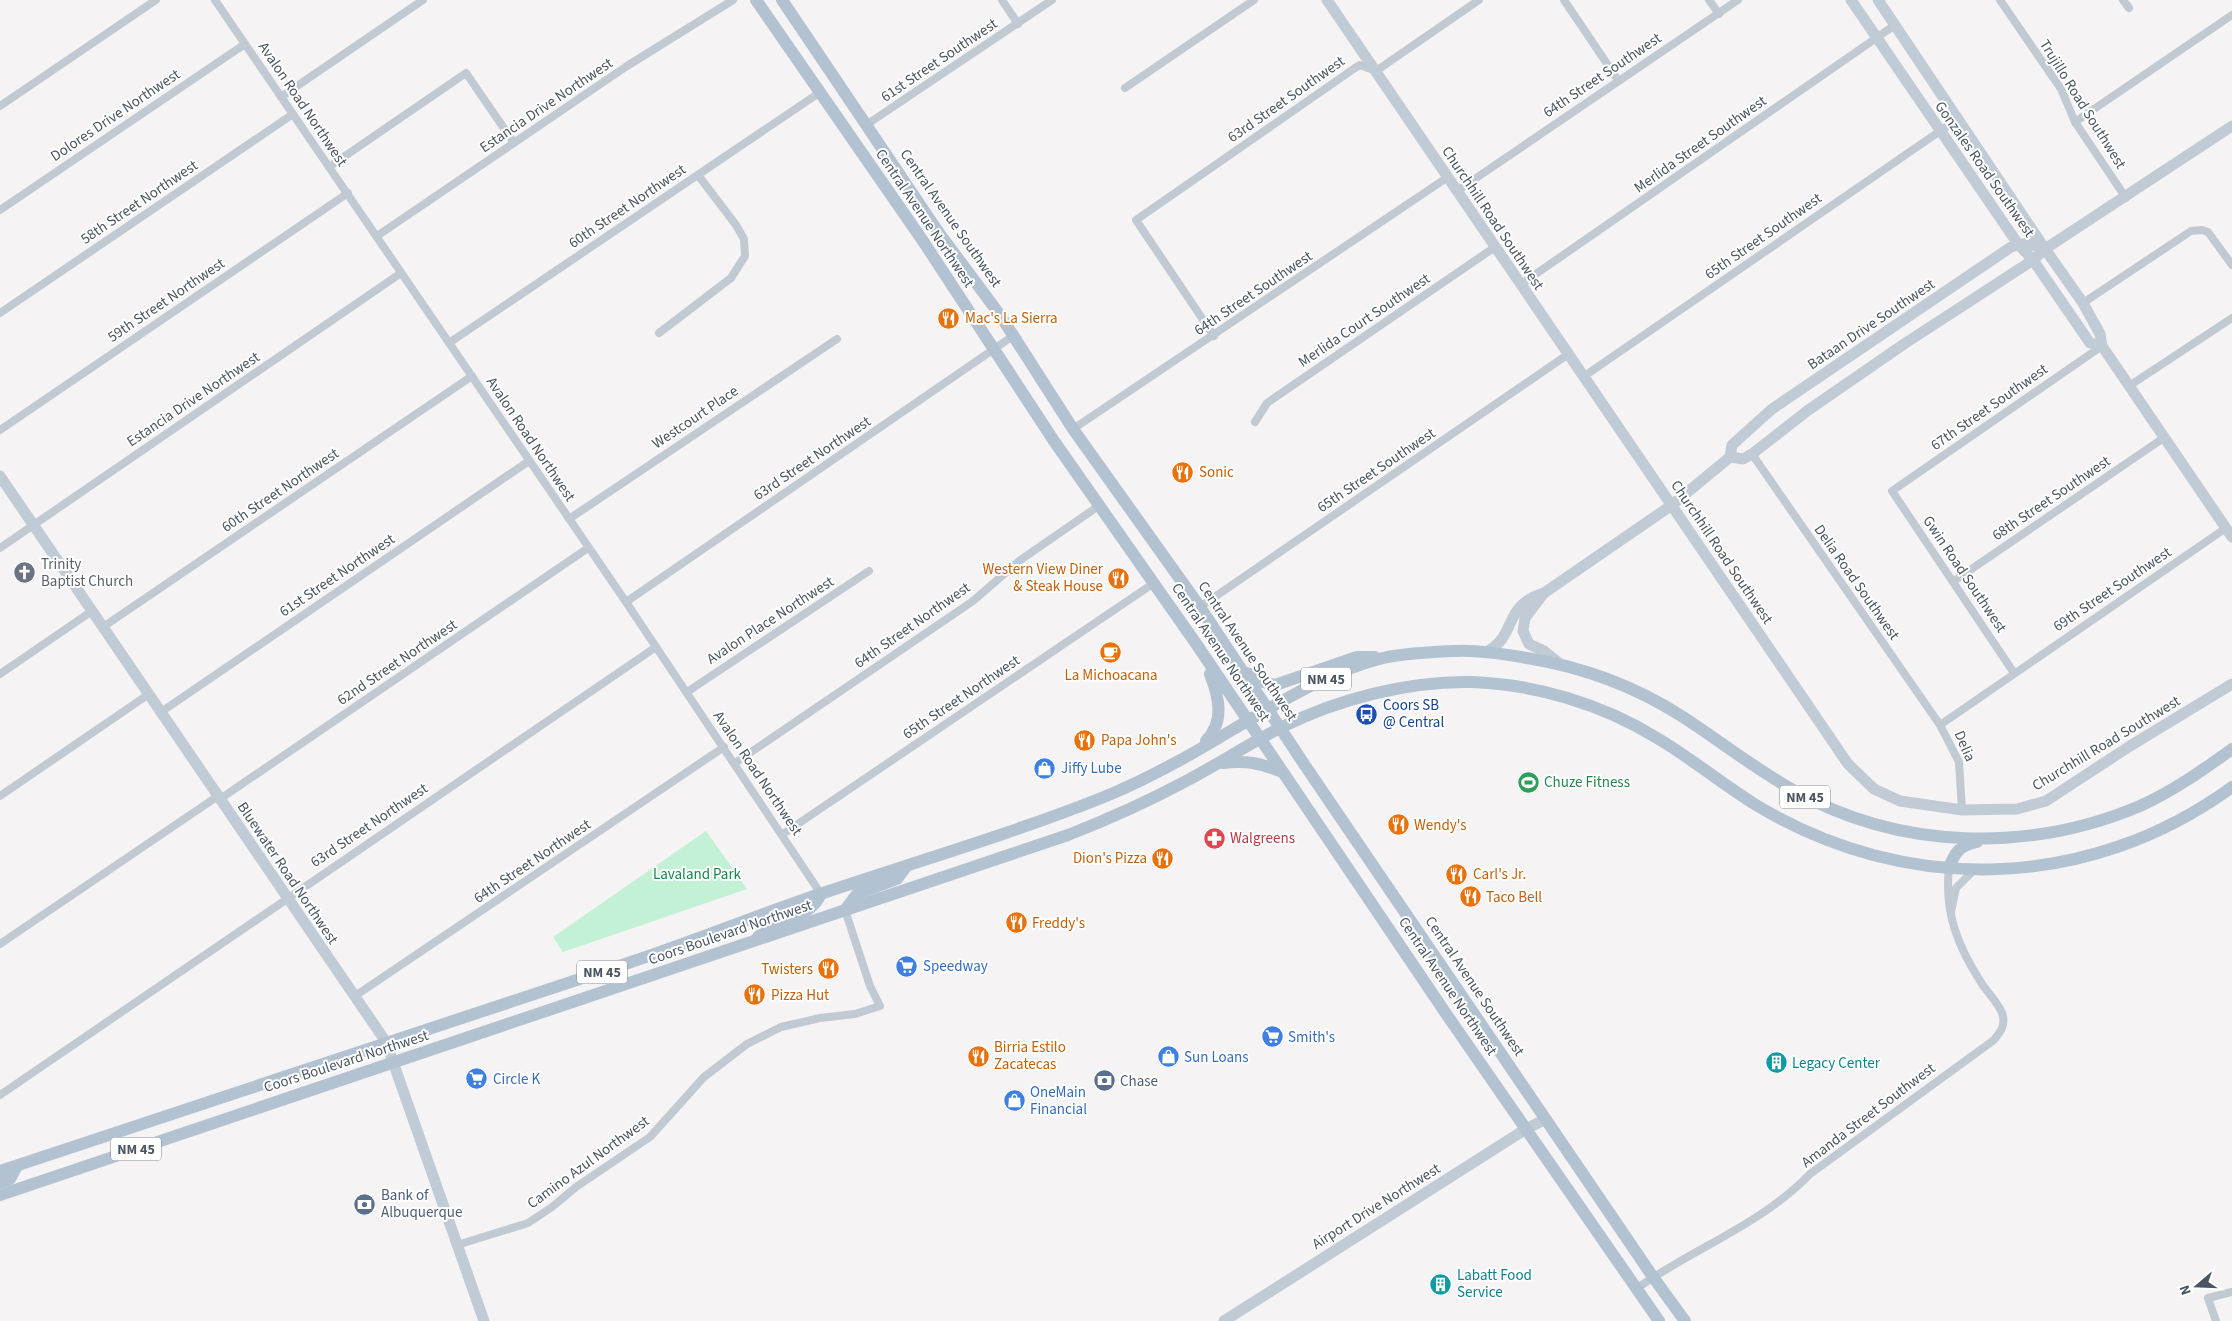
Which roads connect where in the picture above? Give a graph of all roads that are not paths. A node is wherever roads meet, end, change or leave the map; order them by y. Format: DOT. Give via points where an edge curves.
graph roads {
  1 [pos="156,0"];
  2 [pos="216,0"];
  3 [pos="423,0"];
  4 [pos="733,0"];
  5 [pos="756,0"];
  6 [pos="782,0"];
  7 [pos="1002,0"];
  8 [pos="1052,0"];
  9 [pos="1254,0"];
  10 [pos="1327,0"];
  11 [pos="1479,0"];
  12 [pos="1564,0"];
  13 [pos="1709,0"];
  14 [pos="1738,0"];
  15 [pos="1852,0"];
  16 [pos="1878,0"];
  17 [pos="2000,0"];
  18 [pos="2123,0"];
  19 [pos="2129,8"];
  20 [pos="1718,14"];
  21 [pos="2232,15"];
  22 [pos="1018,24"];
  23 [pos="1895,25"];
  24 [pos="1877,38"];
  25 [pos="245,44"];
  26 [pos="1376,71"];
  27 [pos="1618,80"];
  28 [pos="1124,88"];
  29 [pos="819,93"];
  30 [pos="281,97"];
  31 [pos="0,106"];
  32 [pos="293,114"];
  33 [pos="1959,118"];
  34 [pos="2075,122"];
  35 [pos="866,126"];
  36 [pos="2232,126"];
  37 [pos="1940,131"];
  38 [pos="514,142"];
  39 [pos="329,167"];
  40 [pos="698,175"];
  41 [pos="1448,177"];
  42 [pos="1457,191"];
  43 [pos="348,194"];
  44 [pos="2126,198"];
  45 [pos="0,210"];
  46 [pos="377,236"];
  47 [pos="2018,244"];
  48 [pos="1495,247"];
  49 [pos="2044,249"];
  50 [pos="2034,260"];
  51 [pos="2232,265"];
  52 [pos="401,273"];
  53 [pos="1520,285"];
  54 [pos="2084,303"];
  55 [pos="0,313"];
  56 [pos="2232,318"];
  57 [pos="659,333"];
  58 [pos="1013,336"];
  59 [pos="1214,336"];
  60 [pos="836,339"];
  61 [pos="450,342"];
  62 [pos="2102,346"];
  63 [pos="994,350"];
  64 [pos="1568,355"];
  65 [pos="472,376"];
  66 [pos="1583,377"];
  67 [pos="2129,386"];
  68 [pos="1255,422"];
  69 [pos="1072,429"];
  70 [pos="0,430"];
  71 [pos="2164,438"];
  72 [pos="1752,454"];
  73 [pos="1730,457"];
  74 [pos="529,461"];
  75 [pos="0,476"];
  76 [pos="1892,491"];
  77 [pos="1100,505"];
  78 [pos="1672,505"];
  79 [pos="569,519"];
  80 [pos="34,525"];
  81 [pos="2229,532"];
  82 [pos="0,548"];
  83 [pos="588,548"];
  84 [pos="869,571"];
  85 [pos="1954,581"];
  86 [pos="1154,583"];
  87 [pos="1544,592"];
  88 [pos="626,602"];
  89 [pos="1200,607"];
  90 [pos="92,611"];
  91 [pos="103,627"];
  92 [pos="656,647"];
  93 [pos="1488,651"];
  94 [pos="1203,653"];
  95 [pos="1387,657"];
  96 [pos="1559,663"];
  97 [pos="1244,671"];
  98 [pos="2014,673"];
  99 [pos="0,674"];
  100 [pos="2232,684"];
  101 [pos="687,692"];
  102 [pos="149,694"];
  103 [pos="1268,708"];
  104 [pos="161,712"];
  105 [pos="1247,721"];
  106 [pos="1940,725"];
  107 [pos="1281,728"];
  108 [pos="1260,739"];
  109 [pos="724,746"];
  110 [pos="2232,749"];
  111 [pos="1195,751"];
  112 [pos="735,763"];
  113 [pos="1218,763"];
  114 [pos="1282,772"];
  115 [pos="2232,787"];
  116 [pos="0,796"];
  117 [pos="1106,796"];
  118 [pos="219,798"];
  119 [pos="1962,810"];
  120 [pos="1112,818"];
  121 [pos="783,834"];
  122 [pos="1987,840"];
  123 [pos="906,867"];
  124 [pos="1949,868"];
  125 [pos="1974,870"];
  126 [pos="821,894"];
  127 [pos="287,898"];
  128 [pos="845,910"];
  129 [pos="1951,912"];
  130 [pos="752,941"];
  131 [pos="0,944"];
  132 [pos="355,996"];
  133 [pos="386,1042"];
  134 [pos="394,1062"];
  135 [pos="0,1095"];
  136 [pos="1546,1119"];
  137 [pos="1526,1129"];
  138 [pos="17,1166"];
  139 [pos="0,1171"];
  140 [pos="0,1182"];
  141 [pos="1595,1192"];
  142 [pos="0,1195"];
  143 [pos="1577,1202"];
  144 [pos="457,1245"];
  145 [pos="1653,1277"];
  146 [pos="1636,1289"];
  147 [pos="2232,1292"];
  148 [pos="484,1321"];
  149 [pos="1224,1321"];
  150 [pos="1659,1321"];
  151 [pos="1685,1321"];
  152 [pos="2216,1321"];
  1 -- 31 [label="street"];
  2 -- 25 [label="street, Avalon Road Northwest"];
  3 -- 30 [label="street"];
  4 -- 38 [label="street, Estancia Drive Northwest"];
  5 -- 29 [label="main road, Central Avenue Northwest"];
  6 -- 35 [label="main road, Central Avenue Southwest"];
  7 -- 22 [label="street"];
  8 -- 22 [label="street, 61st Street Southwest"];
  9 -- 28 [label="street"];
  10 -- 26 [label="street, Churchhill Road Southwest"];
  11 -- 26 [label="street"];
  12 -- 27 [label="street"];
  13 -- 20 [label="street"];
  14 -- 20 [label="street, 64th Street Southwest"];
  15 -- 24 [label="street, Gonzales Road Southwest"];
  16 -- 23 [label="street, Gonzales Road Southwest"];
  17 -- 34 [label="street, Trujillo Road Southwest" via="2061,89"];
  18 -- 19 [label="street"];
  20 -- 27 [label="street, 64th Street Southwest"];
  21 -- 34 [label="street"];
  22 -- 35 [label="street, 61st Street Southwest"];
  23 -- 24 [label="street, Merlida Street Southwest"];
  23 -- 33 [label="street, Gonzales Road Southwest"];
  24 -- 37 [label="street, Gonzales Road Southwest"];
  24 -- 53 [label="street, Merlida Street Southwest"];
  25 -- 30 [label="street, Avalon Road Northwest"];
  25 -- 45 [label="street, Dolores Drive Northwest"];
  26 -- 41 [label="street, Churchhill Road Southwest"];
  26 -- 59 [label="street, 63rd Street Southwest" via="1360,65 1355,68 1136,220"];
  27 -- 42 [label="street, 64th Street Southwest"];
  29 -- 40 [label="street, 60th Street Northwest"];
  29 -- 63 [label="main road, Central Avenue Northwest" via="918,233"];
  30 -- 32 [label="street, Avalon Road Northwest"];
  32 -- 39 [label="street, Avalon Road Northwest"];
  32 -- 55 [label="street, 58th Street Northwest"];
  33 -- 37 [label="street, 65th Street Southwest"];
  33 -- 49 [label="street, Gonzales Road Southwest"];
  34 -- 44 [label="street, Trujillo Road Southwest"];
  35 -- 58 [label="main road, Central Avenue Southwest"];
  36 -- 44 [label="street"];
  37 -- 47 [label="street, Gonzales Road Southwest"];
  37 -- 66 [label="street, 65th Street Southwest"];
  38 -- 39 [label="street" via="466,73"];
  38 -- 46 [label="street, Estancia Drive Northwest"];
  39 -- 43 [label="street, Avalon Road Northwest"];
  40 -- 57 [label="street" via="736,225 744,239 745,256 731,278"];
  40 -- 61 [label="street, 60th Street Northwest"];
  41 -- 42 [label="street, Churchhill Road Southwest"];
  41 -- 59 [label="street, 64th Street Southwest"];
  42 -- 48 [label="street, Churchhill Road Southwest"];
  43 -- 46 [label="street, Avalon Road Northwest"];
  43 -- 70 [label="street, 59th Street Northwest"];
  44 -- 49 [label="street"];
  46 -- 52 [label="street, Avalon Road Northwest"];
  47 -- 49 [label="street" via="2027,243"];
  47 -- 50 [label="street, Gonzales Road Southwest"];
  47 -- 73 [label="street, Bataan Drive Southwest" via="1772,409 1732,445"];
  48 -- 53 [label="street, Churchhill Road Southwest"];
  48 -- 68 [label="street, Merlida Court Southwest" via="1267,403"];
  49 -- 50 [label="street"];
  49 -- 54 [label="street, Gonzales Road Southwest"];
  50 -- 62 [label="street, Gonzales Road Southwest" via="2090,343"];
  50 -- 72 [label="street" via="1904,344"];
  51 -- 54 [label="street" via="2208,232 2191,231"];
  52 -- 61 [label="street, Avalon Road Northwest"];
  52 -- 80 [label="street, Estancia Drive Northwest"];
  53 -- 64 [label="street, Churchhill Road Southwest"];
  54 -- 62 [label="street, Gonzales Road Southwest" via="2100,334"];
  56 -- 67 [label="street"];
  58 -- 63 [label="street, 63rd Street Northwest"];
  58 -- 69 [label="main road, Central Avenue Southwest"];
  59 -- 69 [label="street, 64th Street Southwest"];
  60 -- 79 [label="street, Westcourt Place"];
  61 -- 65 [label="street, Avalon Road Northwest"];
  62 -- 67 [label="street, Gonzales Road Southwest"];
  62 -- 76 [label="street, 67th Street Southwest"];
  63 -- 77 [label="main road, Central Avenue Northwest"];
  63 -- 88 [label="street, 63rd Street Northwest"];
  64 -- 66 [label="street, Churchhill Road Southwest"];
  64 -- 89 [label="street, 65th Street Southwest"];
  65 -- 74 [label="street, Avalon Road Northwest"];
  65 -- 91 [label="street, 60th Street Northwest"];
  66 -- 78 [label="street, Churchhill Road Southwest"];
  67 -- 71 [label="street, Gonzales Road Southwest"];
  69 -- 89 [label="main road, Central Avenue Southwest"];
  71 -- 81 [label="street, Gonzales Road Southwest"];
  71 -- 85 [label="street, 68th Street Southwest"];
  72 -- 73 [label="street" via="1743,459"];
  72 -- 106 [label="street, Delia Road Southwest"];
  73 -- 78 [label="street, Bataan Drive Southwest"];
  74 -- 79 [label="street, Avalon Road Northwest"];
  74 -- 104 [label="street, 61st Street Northwest"];
  75 -- 80 [label="street, Bluewater Road Northwest"];
  76 -- 85 [label="street, Gwin Road Southwest"];
  77 -- 86 [label="main road, Central Avenue Northwest"];
  77 -- 112 [label="street, 64th Street Northwest" via="1019,561 973,601"];
  78 -- 87 [label="street, Bataan Drive Southwest"];
  78 -- 119 [label="street, Churchhill Road Southwest" via="1848,764 1874,789 1900,801"];
  79 -- 83 [label="street, Avalon Road Northwest"];
  80 -- 82 [label="street, Estancia Drive Northwest"];
  80 -- 90 [label="street, Bluewater Road Northwest"];
  81 -- 98 [label="street, 69th Street Southwest"];
  83 -- 88 [label="street, Avalon Road Northwest"];
  83 -- 118 [label="street, 62nd Street Northwest"];
  84 -- 101 [label="street, Avalon Place Northwest"];
  85 -- 98 [label="street, Gwin Road Southwest"];
  86 -- 94 [label="main road, Central Avenue Northwest"];
  86 -- 121 [label="street, 65th Street Northwest"];
  87 -- 93 [label="street, Bataan Drive Southwest" via="1519,606 1499,645"];
  87 -- 96 [label="street, Bataan Drive Southwest" via="1525,618 1523,631 1530,644"];
  88 -- 92 [label="street, Avalon Road Northwest"];
  89 -- 97 [label="main road, Central Avenue Southwest"];
  90 -- 91 [label="street, Bluewater Road Northwest"];
  90 -- 99 [label="street"];
  91 -- 102 [label="street, Bluewater Road Northwest"];
  92 -- 101 [label="street, Avalon Road Northwest"];
  92 -- 127 [label="street, 63rd Street Northwest"];
  93 -- 95 [label="main road, NM 45" via="1459,650"];
  93 -- 96 [label="main road, NM 45"];
  94 -- 105 [label="main road, Central Avenue Northwest"];
  94 -- 111 [label="main road" via="1217,691 1219,713 1215,731"];
  95 -- 97 [label="main road" via="1357,657 1275,684 1263,682"];
  95 -- 103 [label="main road, NM 45" via="1343,672"];
  96 -- 122 [label="main road, NM 45" via="1622,684 1653,699 1757,769 1820,804 1870,824 1896,830"];
  97 -- 103 [label="main road, Central Avenue Southwest"];
  98 -- 106 [label="street, Delia"];
  100 -- 119 [label="street, Churchhill Road Southwest" via="2046,801 2017,809"];
  101 -- 109 [label="street, Avalon Road Northwest"];
  102 -- 104 [label="street, Bluewater Road Northwest"];
  102 -- 116 [label="street"];
  103 -- 105 [label="main road, NM 45"];
  103 -- 107 [label="main road, Central Avenue Southwest"];
  104 -- 118 [label="street, Bluewater Road Northwest"];
  105 -- 108 [label="main road, Central Avenue Northwest"];
  105 -- 111 [label="main road, Coors Boulevard Northwest / NM 45"];
  106 -- 119 [label="street, Delia" via="1959,762"];
  107 -- 108 [label="main road, NM 45"];
  107 -- 124 [label="main road, NM 45" via="1342,704 1421,684 1498,683 1535,690 1597,708 1634,726 1662,741 1754,804 1814,835 1860,852"];
  107 -- 136 [label="main road, Central Avenue Southwest"];
  108 -- 113 [label="main road, Coors Boulevard Northwest / NM 45"];
  108 -- 114 [label="main road, Central Avenue Northwest"];
  109 -- 112 [label="street, Avalon Road Northwest"];
  109 -- 132 [label="street, 64th Street Northwest"];
  110 -- 122 [label="main road, NM 45" via="2196,775 2142,805 2048,833"];
  111 -- 117 [label="main road, Coors Boulevard Northwest / NM 45"];
  112 -- 121 [label="street, Avalon Road Northwest"];
  113 -- 114 [label="main road" via="1243,760"];
  113 -- 120 [label="main road, Coors Boulevard Northwest / NM 45"];
  114 -- 137 [label="main road, Central Avenue Northwest"];
  115 -- 125 [label="main road, NM 45" via="2177,822 2111,850 2032,867"];
  117 -- 120 [label="main road"];
  117 -- 123 [label="main road, Coors Boulevard Northwest / NM 45"];
  118 -- 127 [label="street, Bluewater Road Northwest"];
  118 -- 131 [label="street, 62nd Street Northwest"];
  120 -- 128 [label="main road, Coors Boulevard Northwest / NM 45"];
  121 -- 126 [label="street, Avalon Road Northwest"];
  122 -- 124 [label="main road" via="1962,847 1955,853"];
  123 -- 126 [label="main road, Coors Boulevard Northwest / NM 45"];
  123 -- 128 [label="main road" via="897,879 857,894"];
  124 -- 125 [label="main road, NM 45"];
  124 -- 129 [label="street, Amanda Street Southwest" via="1946,891"];
  125 -- 129 [label="street, Amanda Street Southwest" via="1956,888"];
  126 -- 130 [label="main road" via="817,903 804,913 773,924"];
  126 -- 133 [label="main road, Coors Boulevard Northwest / NM 45" via="634,961"];
  127 -- 132 [label="street, Bluewater Road Northwest"];
  127 -- 135 [label="street, 63rd Street Northwest"];
  128 -- 130 [label="main road, Coors Boulevard Northwest / NM 45"];
  128 -- 144 [label="street, Camino Azul Northwest" via="870,986 880,1006 855,1014 781,1027 747,1044 704,1077 646,1140 528,1224"];
  129 -- 145 [label="street, Amanda Street Southwest" via="1965,955 2003,1014 2003,1029 1994,1040 1810,1174 1796,1189 1710,1246"];
  130 -- 134 [label="main road, Coors Boulevard Northwest / NM 45"];
  132 -- 133 [label="street, Bluewater Road Northwest"];
  133 -- 134 [label="street, Bluewater Road Northwest"];
  133 -- 138 [label="main road, Coors Boulevard Northwest / NM 45"];
  134 -- 142 [label="main road, Coors Boulevard Northwest / NM 45"];
  134 -- 144 [label="street, Bluewater Road Northwest"];
  136 -- 137 [label="street, Airport Drive Northwest"];
  136 -- 141 [label="main road, Central Avenue Southwest"];
  137 -- 143 [label="main road, Central Avenue Northwest"];
  137 -- 149 [label="street, Airport Drive Northwest"];
  138 -- 139 [label="main road, Coors Boulevard Northwest / NM 45"];
  138 -- 140 [label="main road" via="10,1179"];
  141 -- 143 [label="main road"];
  141 -- 145 [label="main road, Central Avenue Southwest"];
  143 -- 146 [label="main road, Central Avenue Northwest"];
  144 -- 148 [label="street, Bluewater Road Northwest"];
  145 -- 146 [label="street, Amanda Street Southwest"];
  145 -- 151 [label="main road, Central Avenue Southwest"];
  146 -- 150 [label="main road, Central Avenue Northwest"];
  147 -- 152 [label="street" via="2208,1298"];
}
